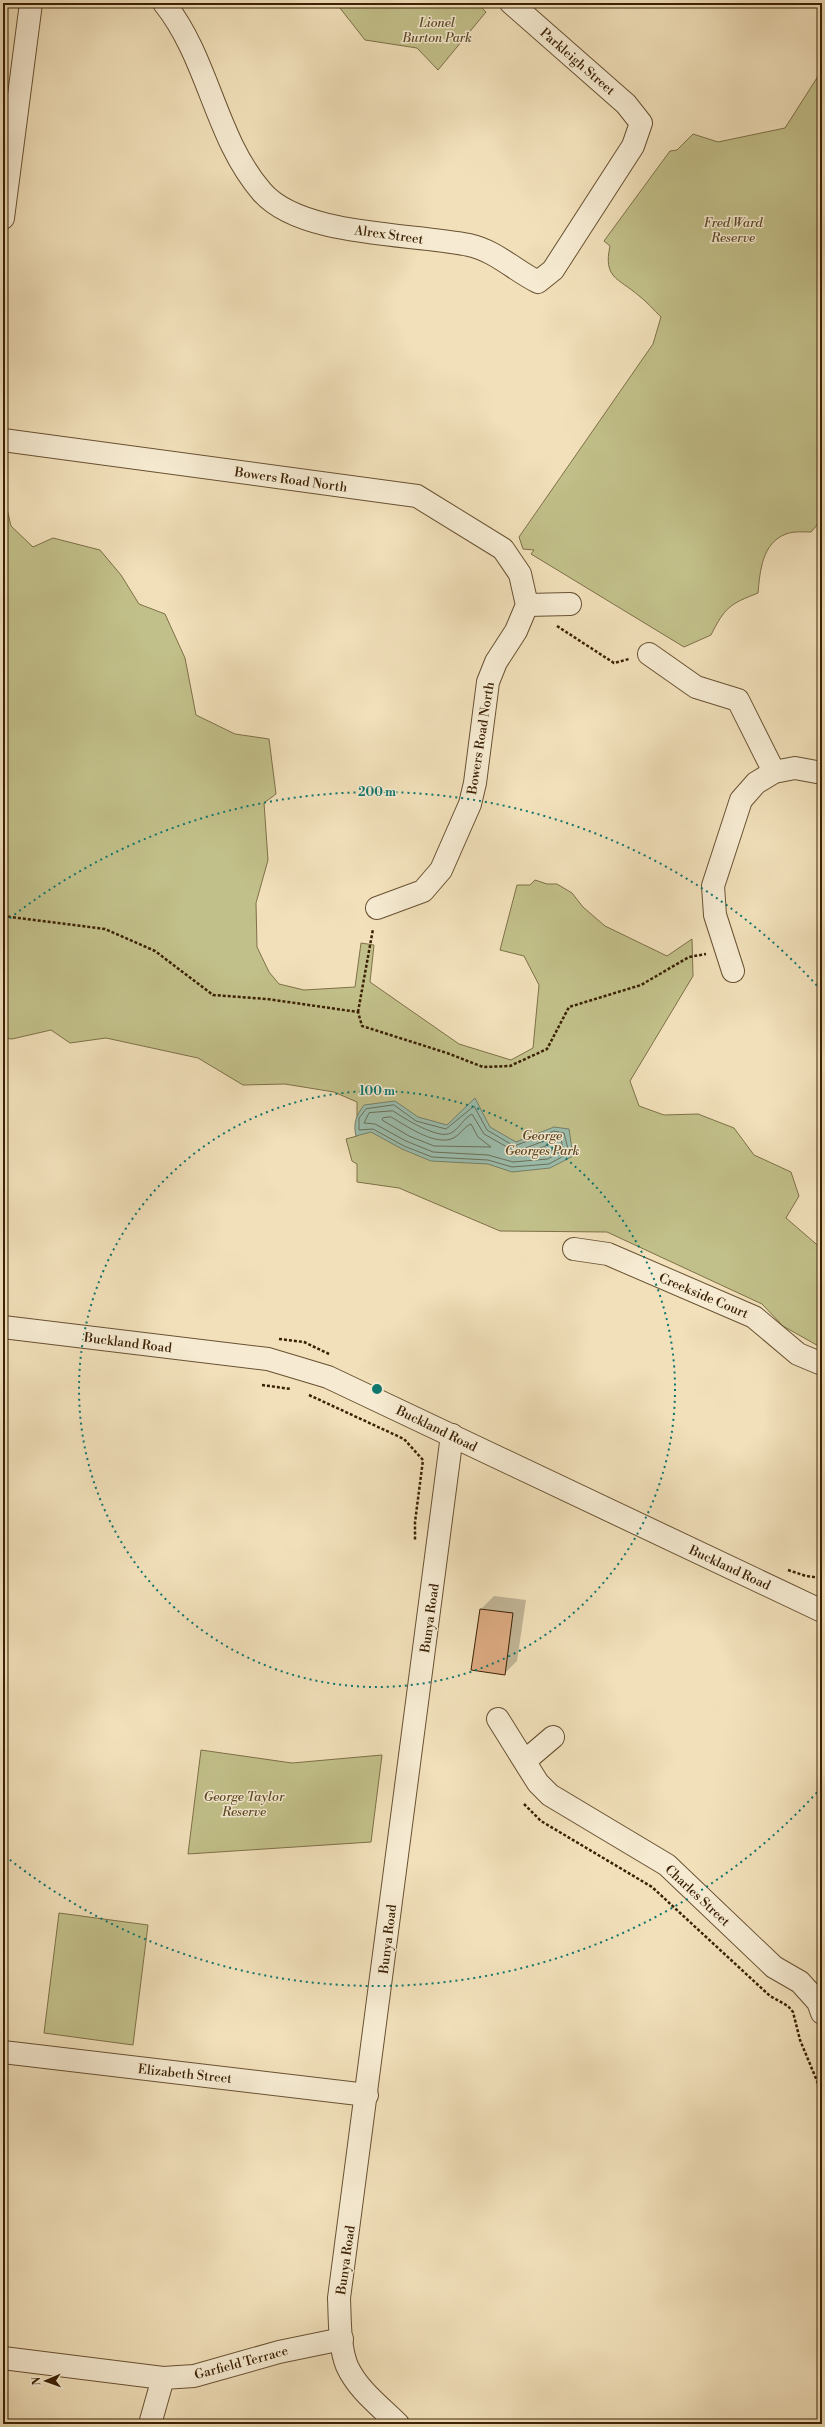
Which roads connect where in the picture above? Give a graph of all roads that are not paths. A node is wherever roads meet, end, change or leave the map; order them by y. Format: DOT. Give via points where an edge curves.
graph roads {
  1 [pos="32,3"];
  2 [pos="164,3"];
  3 [pos="512,3"];
  4 [pos="641,123"];
  5 [pos="3,218"];
  6 [pos="3,440"];
  7 [pos="534,604"];
  8 [pos="570,604"];
  9 [pos="649,654"];
  10 [pos="774,772"];
  11 [pos="822,773"];
  12 [pos="376,908"];
  13 [pos="731,961"];
  14 [pos="574,1249"];
  15 [pos="3,1327"];
  16 [pos="822,1364"];
  17 [pos="452,1435"];
  18 [pos="822,1611"];
  19 [pos="498,1719"];
  20 [pos="553,1737"];
  21 [pos="526,1760"];
  22 [pos="821,2004"];
  23 [pos="3,2052"];
  24 [pos="367,2095"];
  25 [pos="342,2339"];
  26 [pos="3,2358"];
  27 [pos="163,2378"];
  28 [pos="150,2424"];
  29 [pos="398,2424"];
  1 -- 5 [label="street"];
  2 -- 4 [label="street, Alrex Street" via="189,40 242,166 263,193 285,211 317,224 470,245 500,256 538,282 557,264 633,146"];
  3 -- 4 [label="street, Parkleigh Street" via="626,104"];
  6 -- 7 [label="street, Bowers Road North" via="417,496 503,549 520,574"];
  7 -- 8 [label="street"];
  7 -- 12 [label="street, Bowers Road North" via="496,662 488,682 470,804 441,870 423,890"];
  9 -- 10 [label="street" via="696,687 738,700"];
  10 -- 11 [label="street" via="795,768"];
  10 -- 13 [label="street" via="756,783 741,800 713,886 715,915"];
  14 -- 16 [label="street, Creekside Court" via="608,1254 754,1317 798,1354"];
  15 -- 17 [label="street, Buckland Road" via="268,1359 328,1377"];
  17 -- 18 [label="street, Buckland Road"];
  17 -- 24 [label="street, Bunya Road"];
  19 -- 21 [label="street, Charles Street"];
  20 -- 21 [label="street"];
  21 -- 22 [label="street, Charles Street" via="538,1783 550,1795 667,1865 774,1967 800,1982"];
  23 -- 24 [label="street, Elizabeth Street"];
  24 -- 25 [label="street, Bunya Road" via="339,2298"];
  25 -- 27 [label="street, Garfield Terrace" via="279,2352 194,2376"];
  25 -- 29 [label="street, Bunya Road" via="347,2366 363,2391"];
  26 -- 27 [label="street, Garfield Terrace"];
  27 -- 28 [label="street"];
}
